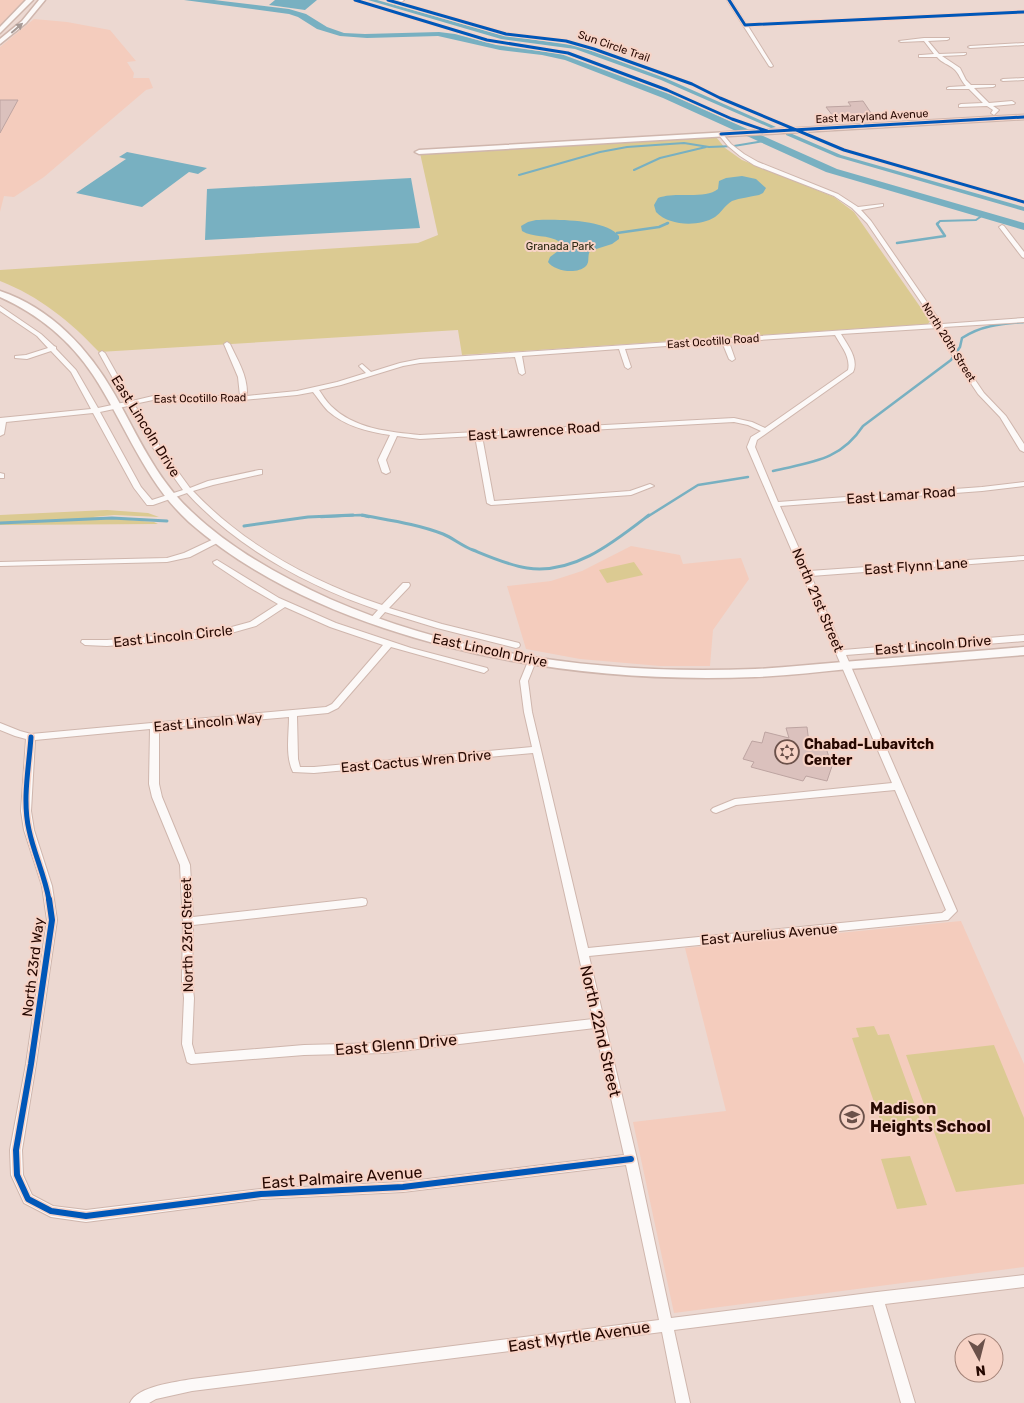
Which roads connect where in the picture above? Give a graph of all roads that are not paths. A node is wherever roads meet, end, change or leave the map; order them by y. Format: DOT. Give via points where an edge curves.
graph roads {
  1 [pos="30,0"];
  2 [pos="42,0"];
  3 [pos="729,0"];
  4 [pos="1024,12"];
  5 [pos="745,25"];
  6 [pos="0,31"];
  7 [pos="936,39"];
  8 [pos="947,39"];
  9 [pos="924,40"];
  10 [pos="901,41"];
  11 [pos="0,42"];
  12 [pos="1024,44"];
  13 [pos="929,45"];
  14 [pos="970,47"];
  15 [pos="964,54"];
  16 [pos="938,55"];
  17 [pos="920,56"];
  18 [pos="771,66"];
  19 [pos="1024,79"];
  20 [pos="1003,80"];
  21 [pos="992,86"];
  22 [pos="970,87"];
  23 [pos="949,88"];
  24 [pos="1012,103"];
  25 [pos="987,104"];
  26 [pos="961,106"];
  27 [pos="997,116"];
  28 [pos="1024,118"];
  29 [pos="722,134"];
  30 [pos="419,152"];
  31 [pos="881,205"];
  32 [pos="857,209"];
  33 [pos="1002,227"];
  34 [pos="1024,256"];
  35 [pos="0,294"];
  36 [pos="0,308"];
  37 [pos="1024,320"];
  38 [pos="940,325"];
  39 [pos="837,333"];
  40 [pos="725,341"];
  41 [pos="226,344"];
  42 [pos="621,347"];
  43 [pos="54,348"];
  44 [pos="102,353"];
  45 [pos="518,354"];
  46 [pos="17,357"];
  47 [pos="732,359"];
  48 [pos="402,364"];
  49 [pos="362,366"];
  50 [pos="628,367"];
  51 [pos="408,372"];
  52 [pos="522,373"];
  53 [pos="370,374"];
  54 [pos="315,390"];
  55 [pos="243,398"];
  56 [pos="131,403"];
  57 [pos="115,407"];
  58 [pos="96,411"];
  59 [pos="2,420"];
  60 [pos="766,431"];
  61 [pos="0,434"];
  62 [pos="394,435"];
  63 [pos="478,435"];
  64 [pos="1024,450"];
  65 [pos="259,472"];
  66 [pos="386,472"];
  67 [pos="1024,484"];
  68 [pos="650,486"];
  69 [pos="188,490"];
  70 [pos="171,497"];
  71 [pos="777,504"];
  72 [pos="219,540"];
  73 [pos="1024,558"];
  74 [pos="216,562"];
  75 [pos="0,564"];
  76 [pos="807,574"];
  77 [pos="406,585"];
  78 [pos="284,604"];
  79 [pos="382,610"];
  80 [pos="373,620"];
  81 [pos="1024,638"];
  82 [pos="85,642"];
  83 [pos="388,645"];
  84 [pos="516,645"];
  85 [pos="1024,652"];
  86 [pos="841,653"];
  87 [pos="532,661"];
  88 [pos="847,667"];
  89 [pos="484,670"];
  90 [pos="293,715"];
  91 [pos="0,726"];
  92 [pos="155,726"];
  93 [pos="31,736"];
  94 [pos="536,750"];
  95 [pos="899,786"];
  96 [pos="716,810"];
  97 [pos="362,902"];
  98 [pos="952,910"];
  99 [pos="188,922"];
  100 [pos="583,953"];
  101 [pos="600,1022"];
  102 [pos="191,1059"];
  103 [pos="631,1159"];
  104 [pos="28,1199"];
  105 [pos="1024,1281"];
  106 [pos="877,1298"];
  107 [pos="666,1324"];
  108 [pos="137,1403"];
  109 [pos="683,1403"];
  110 [pos="908,1403"];
  1 -- 6 [label="main road"];
  11 -- 2 [label="main road, one-way" via="24,22"];
  3 -- 5 [label="street"];
  4 -- 5 [label="street"];
  5 -- 18 [label="street"];
  7 -- 8 [label="street"];
  7 -- 9 [label="street"];
  7 -- 13 [label="street" via="938,42"];
  9 -- 10 [label="street"];
  9 -- 13 [label="street"];
  12 -- 14 [label="street"];
  13 -- 16 [label="street"];
  15 -- 16 [label="street"];
  16 -- 17 [label="street"];
  16 -- 22 [label="street" via="958,70"];
  19 -- 20 [label="street"];
  21 -- 22 [label="street"];
  22 -- 23 [label="street"];
  22 -- 25 [label="street"];
  24 -- 25 [label="street"];
  25 -- 26 [label="street"];
  25 -- 27 [label="street" via="985,106"];
  27 -- 28 [label="main road, East Maryland Avenue"];
  27 -- 29 [label="main road, East Maryland Avenue"];
  29 -- 30 [label="main road, East Maryland Avenue"];
  29 -- 32 [label="street, North 20th Street" via="730,146 745,157 838,196"];
  31 -- 32 [label="street"];
  32 -- 38 [label="street, North 20th Street"];
  33 -- 34 [label="street"];
  35 -- 57 [label="main road, East Lincoln Drive" via="45,319 69,340 88,361"];
  36 -- 43 [label="street, East Lincoln Drive"];
  37 -- 38 [label="street, East Ocotillo Road"];
  38 -- 39 [label="street, East Ocotillo Road"];
  38 -- 64 [label="street, North 20th Street" via="950,347 981,394 1003,416"];
  39 -- 40 [label="street, East Ocotillo Road"];
  39 -- 60 [label="street, North 21st Street" via="852,360 851,371"];
  40 -- 42 [label="street, East Ocotillo Road"];
  40 -- 47 [label="street"];
  41 -- 55 [label="street" via="243,377"];
  42 -- 45 [label="street, East Ocotillo Road"];
  42 -- 50 [label="street"];
  43 -- 46 [label="street"];
  43 -- 58 [label="street, East Lincoln Drive" via="74,372"];
  44 -- 56 [label="street, East Lincoln Drive"];
  45 -- 48 [label="street, East Ocotillo Road"];
  45 -- 52 [label="street"];
  48 -- 51 [label="street"];
  48 -- 53 [label="street, East Ocotillo Road"];
  49 -- 53 [label="street"];
  53 -- 54 [label="street, East Ocotillo Road"];
  54 -- 55 [label="street, East Ocotillo Road"];
  54 -- 62 [label="street, East Lawrence Road" via="330,409 346,420"];
  55 -- 56 [label="street, East Ocotillo Road" via="170,396"];
  56 -- 57 [label="street, East Ocotillo Road"];
  56 -- 69 [label="street, East Lincoln Drive" via="157,448"];
  57 -- 58 [label="street, East Ocotillo Road"];
  57 -- 70 [label="main road, East Lincoln Drive" via="145,460"];
  58 -- 59 [label="street, East Ocotillo Road"];
  58 -- 70 [label="street, East Lincoln Drive" via="150,503"];
  59 -- 61 [label="street"];
  60 -- 63 [label="street, East Lawrence Road" via="734,420"];
  60 -- 71 [label="street, North 21st Street" via="754,439 751,447"];
  62 -- 63 [label="street, East Lawrence Road" via="436,438"];
  62 -- 66 [label="street" via="382,460"];
  63 -- 68 [label="street" via="491,503 542,503 631,493"];
  65 -- 69 [label="street"];
  67 -- 71 [label="street, East Lamar Road" via="982,490"];
  69 -- 70 [label="street"];
  69 -- 79 [label="street, East Lincoln Drive" via="221,521 289,569"];
  70 -- 72 [label="main road, East Lincoln Drive"];
  71 -- 76 [label="street, North 21st Street"];
  72 -- 75 [label="street" via="187,555 167,560"];
  72 -- 80 [label="main road, East Lincoln Drive" via="301,591"];
  73 -- 76 [label="street, East Flynn Lane"];
  74 -- 78 [label="street, East Lincoln Drive"];
  76 -- 86 [label="street, North 21st Street"];
  77 -- 79 [label="street"];
  78 -- 82 [label="street, East Lincoln Circle" via="253,624 217,634"];
  78 -- 83 [label="street, East Lincoln Drive"];
  79 -- 80 [label="street"];
  79 -- 84 [label="street, East Lincoln Drive"];
  80 -- 87 [label="main road, East Lincoln Drive" via="438,640"];
  81 -- 86 [label="street, East Lincoln Drive"];
  83 -- 89 [label="street, East Lincoln Drive"];
  83 -- 90 [label="street, East Lincoln Way" via="335,706"];
  85 -- 88 [label="main road, East Lincoln Drive"];
  86 -- 88 [label="street, North 21st Street"];
  87 -- 88 [label="main road, East Lincoln Drive" via="694,674 756,674"];
  87 -- 94 [label="street, North 22nd Street" via="524,681"];
  88 -- 95 [label="street, North 21st Street"];
  90 -- 92 [label="street, East Lincoln Way"];
  90 -- 94 [label="street, East Cactus Wren Drive" via="296,770"];
  91 -- 93 [label="street, East Lincoln Way"];
  92 -- 93 [label="street, East Lincoln Way"];
  92 -- 99 [label="street, North 23rd Street" via="154,784 185,865"];
  93 -- 104 [label="street, North 23rd Way" via="26,811 47,886 52,920 16,1150 18,1175"];
  94 -- 100 [label="street, North 22nd Street"];
  95 -- 96 [label="street" via="735,802"];
  95 -- 98 [label="street, North 21st Street"];
  97 -- 99 [label="street"];
  98 -- 100 [label="street, East Aurelius Avenue" via="944,917"];
  99 -- 102 [label="street, North 23rd Street" via="187,1044"];
  100 -- 101 [label="street, North 22nd Street"];
  101 -- 102 [label="street, East Glenn Drive" via="384,1048 304,1050"];
  101 -- 103 [label="street, North 22nd Street"];
  103 -- 104 [label="street, East Palmaire Avenue" via="403,1187 261,1194 86,1216 51,1211"];
  103 -- 107 [label="street, North 22nd Street"];
  105 -- 106 [label="street, East Myrtle Avenue"];
  106 -- 107 [label="street, East Myrtle Avenue"];
  106 -- 110 [label="street"];
  107 -- 108 [label="street, East Myrtle Avenue" via="449,1355 192,1385 154,1393"];
  107 -- 109 [label="street, North 22nd Street"];
}
